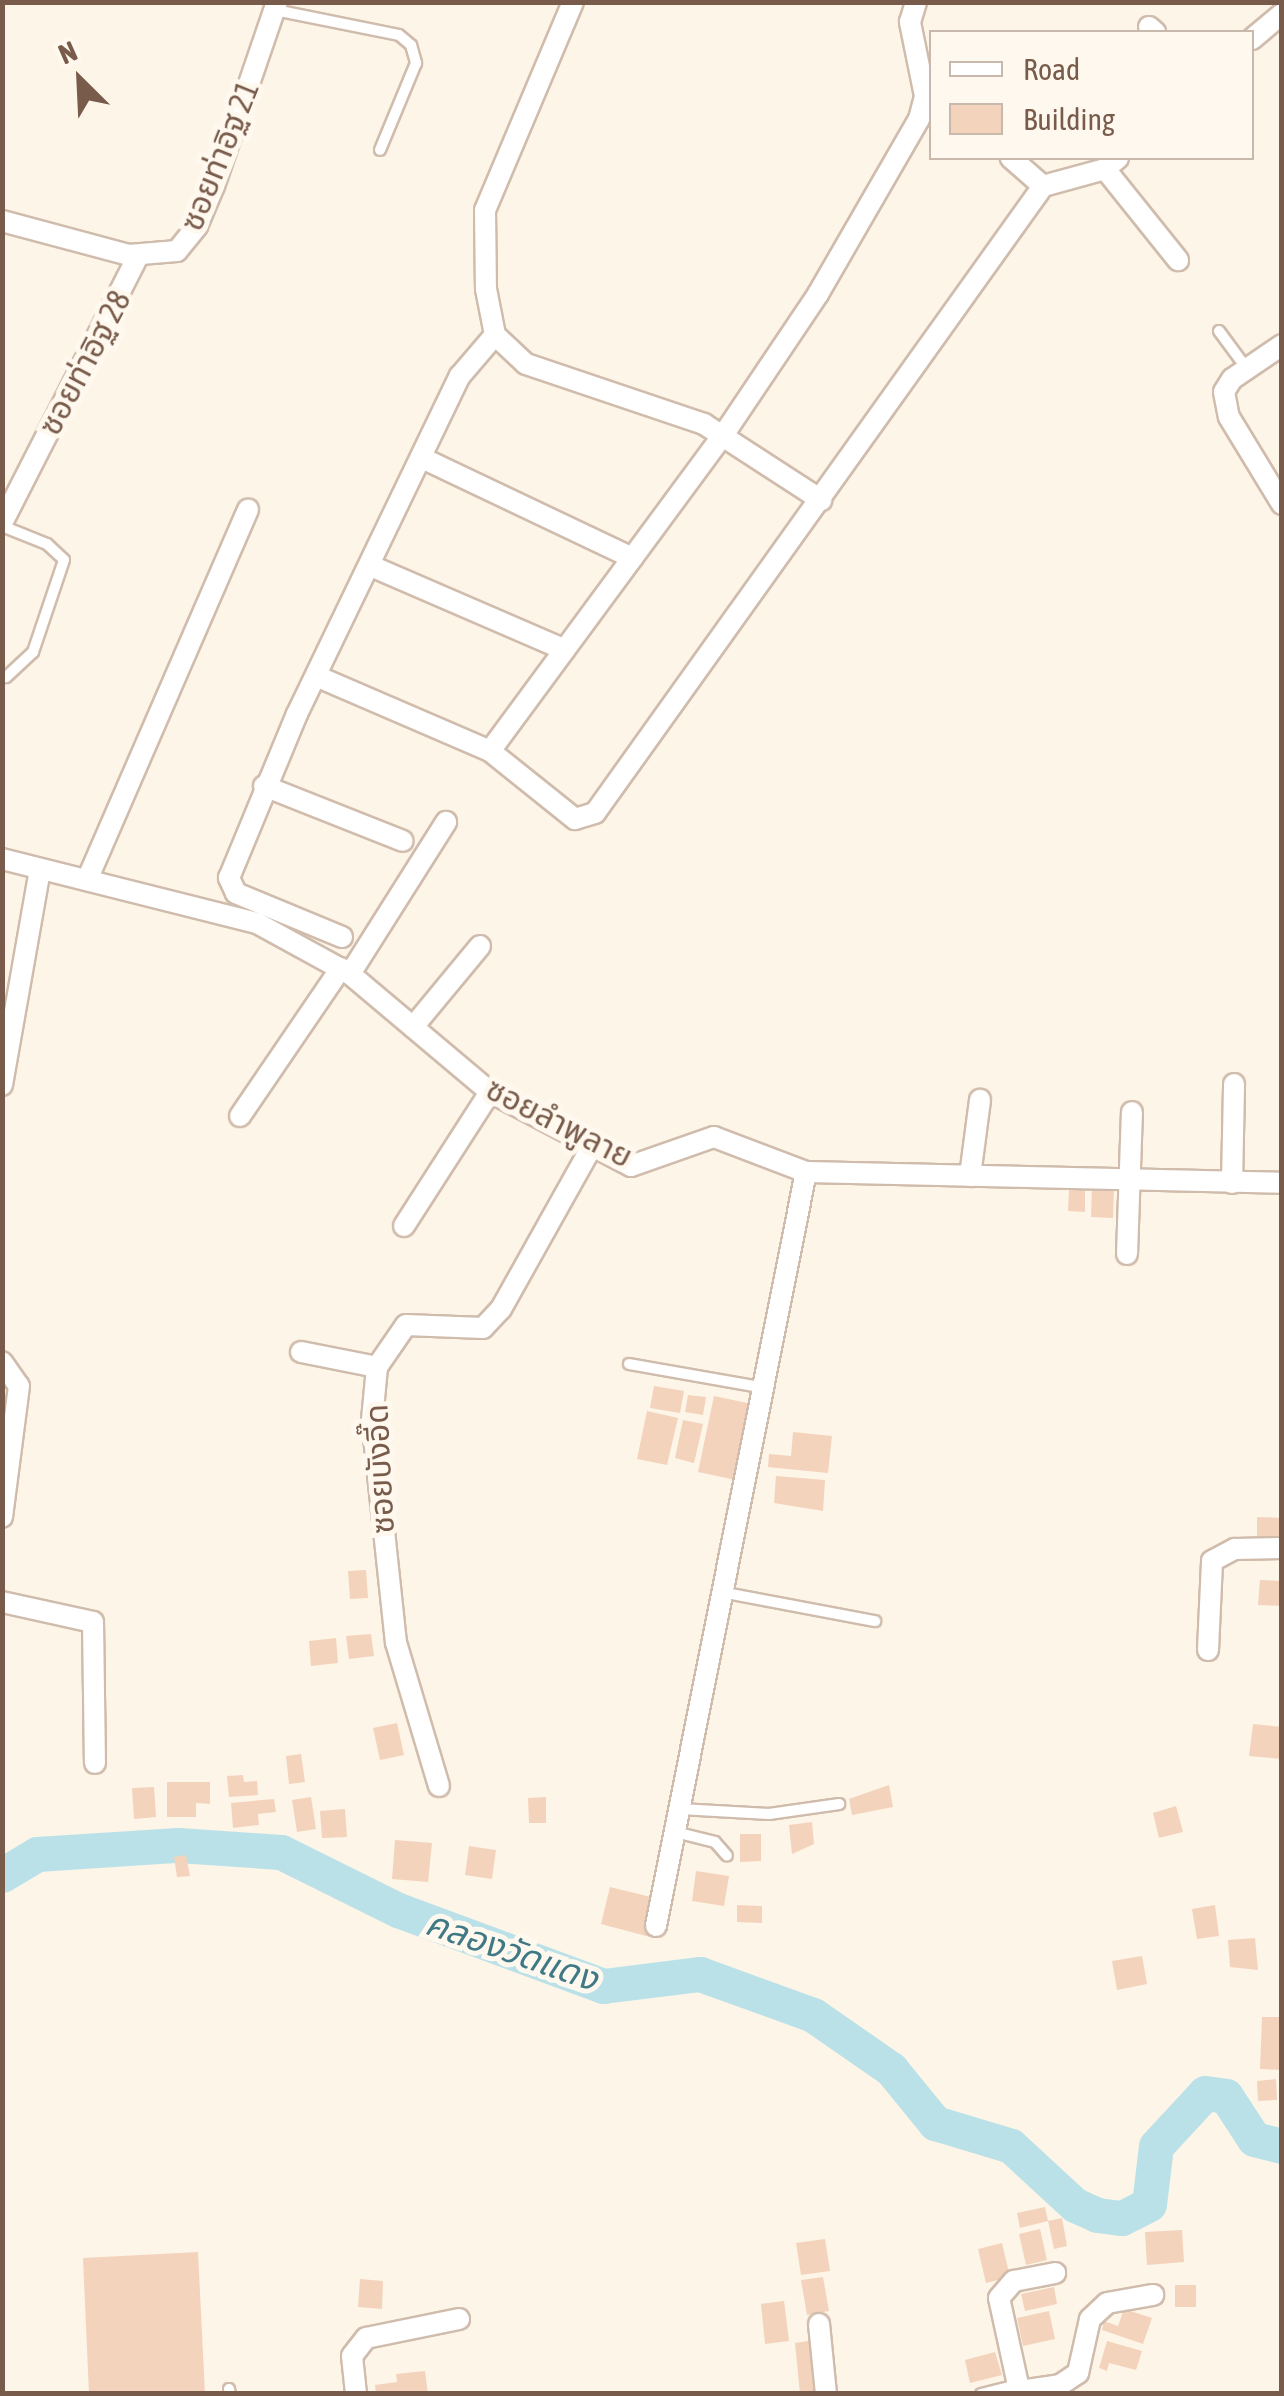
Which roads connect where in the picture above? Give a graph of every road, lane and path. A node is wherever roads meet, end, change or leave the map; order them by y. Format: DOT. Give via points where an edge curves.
graph roads {
  1 [pos="572,2"];
  2 [pos="916,2"];
  3 [pos="276,6"];
  4 [pos="1282,14"];
  5 [pos="1254,37"];
  6 [pos="928,83"];
  7 [pos="380,150"];
  8 [pos="1013,160"];
  9 [pos="1112,164"];
  10 [pos="1042,186"];
  11 [pos="2,222"];
  12 [pos="138,256"];
  13 [pos="1178,260"];
  14 [pos="1219,331"];
  15 [pos="495,335"];
  16 [pos="1282,345"];
  17 [pos="1247,368"];
  18 [pos="724,434"];
  19 [pos="422,458"];
  20 [pos="821,500"];
  21 [pos="1282,504"];
  22 [pos="248,509"];
  23 [pos="2,524"];
  24 [pos="633,558"];
  25 [pos="371,566"];
  26 [pos="566,650"];
  27 [pos="316,676"];
  28 [pos="6,677"];
  29 [pos="490,751"];
  30 [pos="264,786"];
  31 [pos="446,822"];
  32 [pos="403,841"];
  33 [pos="2,860"];
  34 [pos="40,869"];
  35 [pos="87,880"];
  36 [pos="342,936"];
  37 [pos="480,946"];
  38 [pos="346,971"];
  39 [pos="413,1027"];
  40 [pos="1234,1084"];
  41 [pos="2,1085"];
  42 [pos="490,1092"];
  43 [pos="980,1100"];
  44 [pos="1132,1112"];
  45 [pos="240,1116"];
  46 [pos="592,1146"];
  47 [pos="806,1172"];
  48 [pos="970,1176"];
  49 [pos="1132,1180"];
  50 [pos="1232,1183"];
  51 [pos="1282,1183"];
  52 [pos="404,1226"];
  53 [pos="1127,1254"];
  54 [pos="300,1352"];
  55 [pos="2,1362"];
  56 [pos="629,1364"];
  57 [pos="377,1367"];
  58 [pos="759,1387"];
  59 [pos="2,1517"];
  60 [pos="1282,1548"];
  61 [pos="720,1592"];
  62 [pos="2,1602"];
  63 [pos="875,1621"];
  64 [pos="1208,1650"];
  65 [pos="95,1763"];
  66 [pos="440,1786"];
  67 [pos="839,1804"];
  68 [pos="679,1809"];
  69 [pos="674,1832"];
  70 [pos="727,1856"];
  71 [pos="656,1926"];
  72 [pos="1055,2273"];
  73 [pos="1153,2296"];
  74 [pos="459,2319"];
  75 [pos="819,2324"];
  76 [pos="1019,2390"];
  77 [pos="356,2394"];
  78 [pos="826,2394"];
  79 [pos="981,2394"];
  1 -- 15 [label="street" via="485,210 486,289"];
  2 -- 6 [label="street" via="910,22"];
  3 -- 7 [label="lane" via="400,35 412,46 416,62"];
  3 -- 12 [label="street, ซอยท่าอิฐ 21" via="197,226 177,251"];
  4 -- 5 [label="street"];
  6 -- 18 [label="street" via="919,120 818,294"];
  8 -- 10 [label="street"];
  9 -- 10 [label="street"];
  9 -- 13 [label="street"];
  10 -- 20 [label="street"];
  11 -- 12 [label="street, ซอยท่าอิฐ 21"];
  12 -- 23 [label="street, ซอยท่าอิฐ 28"];
  14 -- 17 [label="lane"];
  15 -- 18 [label="street" via="526,364"];
  15 -- 19 [label="street" via="460,376"];
  16 -- 17 [label="street"];
  17 -- 21 [label="street" via="1224,392 1228,417"];
  18 -- 20 [label="street"];
  18 -- 24 [label="street"];
  19 -- 24 [label="street"];
  19 -- 25 [label="street"];
  20 -- 29 [label="street" via="595,813 575,818"];
  22 -- 35 [label="street"];
  23 -- 28 [label="lane" via="47,544 64,560 34,652"];
  24 -- 26 [label="street"];
  25 -- 26 [label="street"];
  25 -- 27 [label="street"];
  26 -- 29 [label="street"];
  27 -- 29 [label="street"];
  27 -- 30 [label="street"];
  30 -- 32 [label="street"];
  30 -- 36 [label="street" via="228,884 236,894"];
  31 -- 38 [label="street"];
  33 -- 34 [label="street, ซอยลำพูลาย"];
  34 -- 35 [label="street, ซอยลำพูลาย"];
  34 -- 41 [label="street"];
  35 -- 38 [label="street, ซอยลำพูลาย" via="257,923"];
  37 -- 39 [label="street"];
  38 -- 39 [label="street, ซอยลำพูลาย"];
  38 -- 45 [label="street"];
  39 -- 42 [label="street, ซอยลำพูลาย"];
  40 -- 50 [label="street"];
  42 -- 46 [label="street, ซอยลำพูลาย"];
  42 -- 52 [label="street"];
  43 -- 48 [label="street"];
  44 -- 49 [label="street"];
  46 -- 47 [label="street, ซอยลำพูลาย" via="631,1166 646,1166 714,1137"];
  46 -- 57 [label="street, ซอยบังอี๊ด" via="501,1308 483,1328 406,1326"];
  47 -- 48 [label="street, ซอยลำพูลาย"];
  47 -- 58 [label="street"];
  48 -- 49 [label="street, ซอยลำพูลาย"];
  49 -- 50 [label="street, ซอยลำพูลาย"];
  49 -- 53 [label="street"];
  50 -- 51 [label="street, ซอยลำพูลาย"];
  54 -- 57 [label="street"];
  55 -- 59 [label="street" via="19,1386"];
  56 -- 58 [label="lane"];
  57 -- 66 [label="street, ซอยบังอี๊ด" via="372,1420 396,1643"];
  58 -- 61 [label="street"];
  60 -- 64 [label="street" via="1234,1549 1212,1560"];
  61 -- 63 [label="lane"];
  61 -- 68 [label="street"];
  62 -- 65 [label="street" via="92,1622"];
  67 -- 68 [label="lane" via="769,1814"];
  68 -- 69 [label="street"];
  69 -- 70 [label="lane" via="715,1842"];
  69 -- 71 [label="street"];
  72 -- 76 [label="street" via="1014,2282 999,2298"];
  73 -- 76 [label="street" via="1107,2303 1096,2312 1071,2380"];
  74 -- 77 [label="street" via="366,2338 352,2356"];
  75 -- 78 [label="street"];
  76 -- 79 [label="lane"];
}
